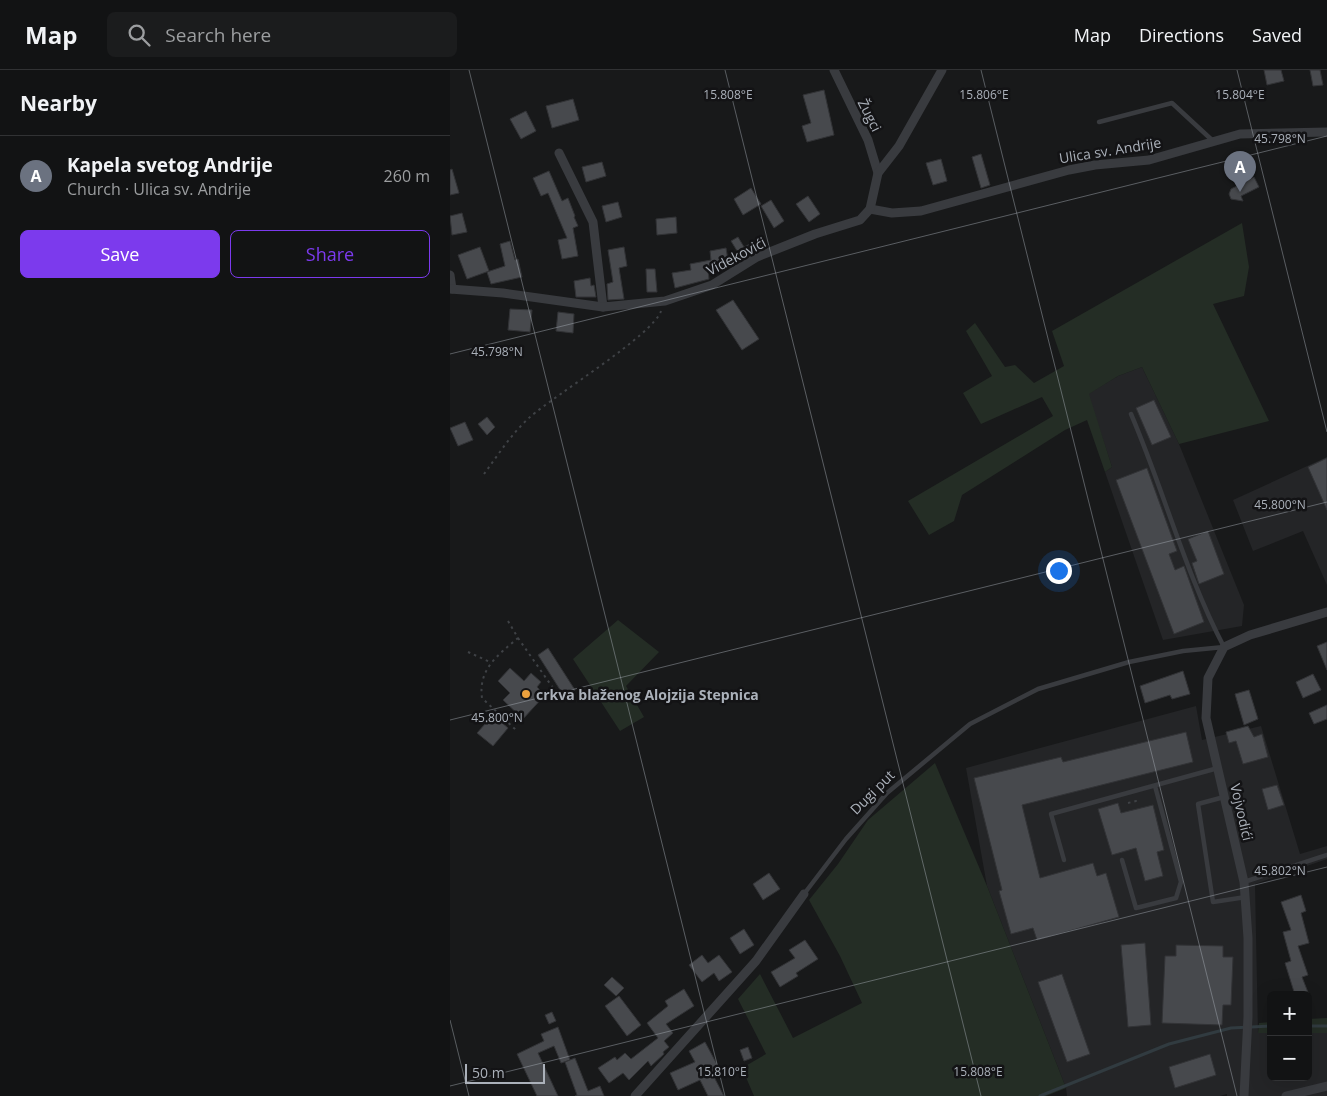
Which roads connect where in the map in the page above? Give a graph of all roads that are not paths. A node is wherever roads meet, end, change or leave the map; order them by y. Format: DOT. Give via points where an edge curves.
graph roads {
  1 [pos="834,70"];
  2 [pos="942,70"];
  3 [pos="1099,122"];
  4 [pos="1327,132"];
  5 [pos="1213,141"];
  6 [pos="560,153"];
  7 [pos="878,173"];
  8 [pos="870,209"];
  9 [pos="450,275"];
  10 [pos="451,289"];
  11 [pos="604,307"];
  12 [pos="1131,414"];
  13 [pos="1327,612"];
  14 [pos="1224,647"];
  15 [pos="1218,768"];
  16 [pos="1155,786"];
  17 [pos="1224,797"];
  18 [pos="1327,855"];
  19 [pos="1064,860"];
  20 [pos="1122,860"];
  21 [pos="1244,882"];
  22 [pos="804,894"];
  23 [pos="1246,897"];
  24 [pos="1327,1086"];
  25 [pos="635,1096"];
  26 [pos="1244,1096"];
  27 [pos="1286,1096"];
  1 -- 7 [label="street, Žugci" via="868,140"];
  2 -- 7 [label="street" via="899,146"];
  3 -- 5 [label="lane" via="1172,103"];
  4 -- 5 [label="street, Ulica sv. Andrije" via="1240,134"];
  5 -- 8 [label="street, Ulica sv. Andrije" via="1149,160 1069,170 920,211 892,213"];
  6 -- 11 [label="street" via="593,222"];
  7 -- 8 [label="street"];
  8 -- 11 [label="street, Videkovići" via="860,220 757,257 712,285 665,301"];
  9 -- 10 [label="street"];
  10 -- 11 [label="street, Videkovići"];
  12 -- 14 [label="lane" via="1208,618"];
  13 -- 14 [label="street" via="1250,635"];
  14 -- 15 [label="street, Vojvodići" via="1208,678 1206,718"];
  14 -- 22 [label="lane, Dugi put" via="1129,662 1038,689 970,724 887,793"];
  15 -- 16 [label="lane"];
  15 -- 17 [label="street, Vojvodići"];
  16 -- 19 [label="lane" via="1051,814"];
  16 -- 20 [label="lane" via="1181,882 1176,898 1136,908"];
  17 -- 21 [label="street, Vojvodići"];
  17 -- 23 [label="lane" via="1198,804 1213,902"];
  18 -- 21 [label="lane"];
  21 -- 23 [label="street, Vojvodići"];
  22 -- 25 [label="street, Dugi put" via="756,961"];
  23 -- 26 [label="street, Vojvodići" via="1248,1017"];
  24 -- 27 [label="street"];
}
